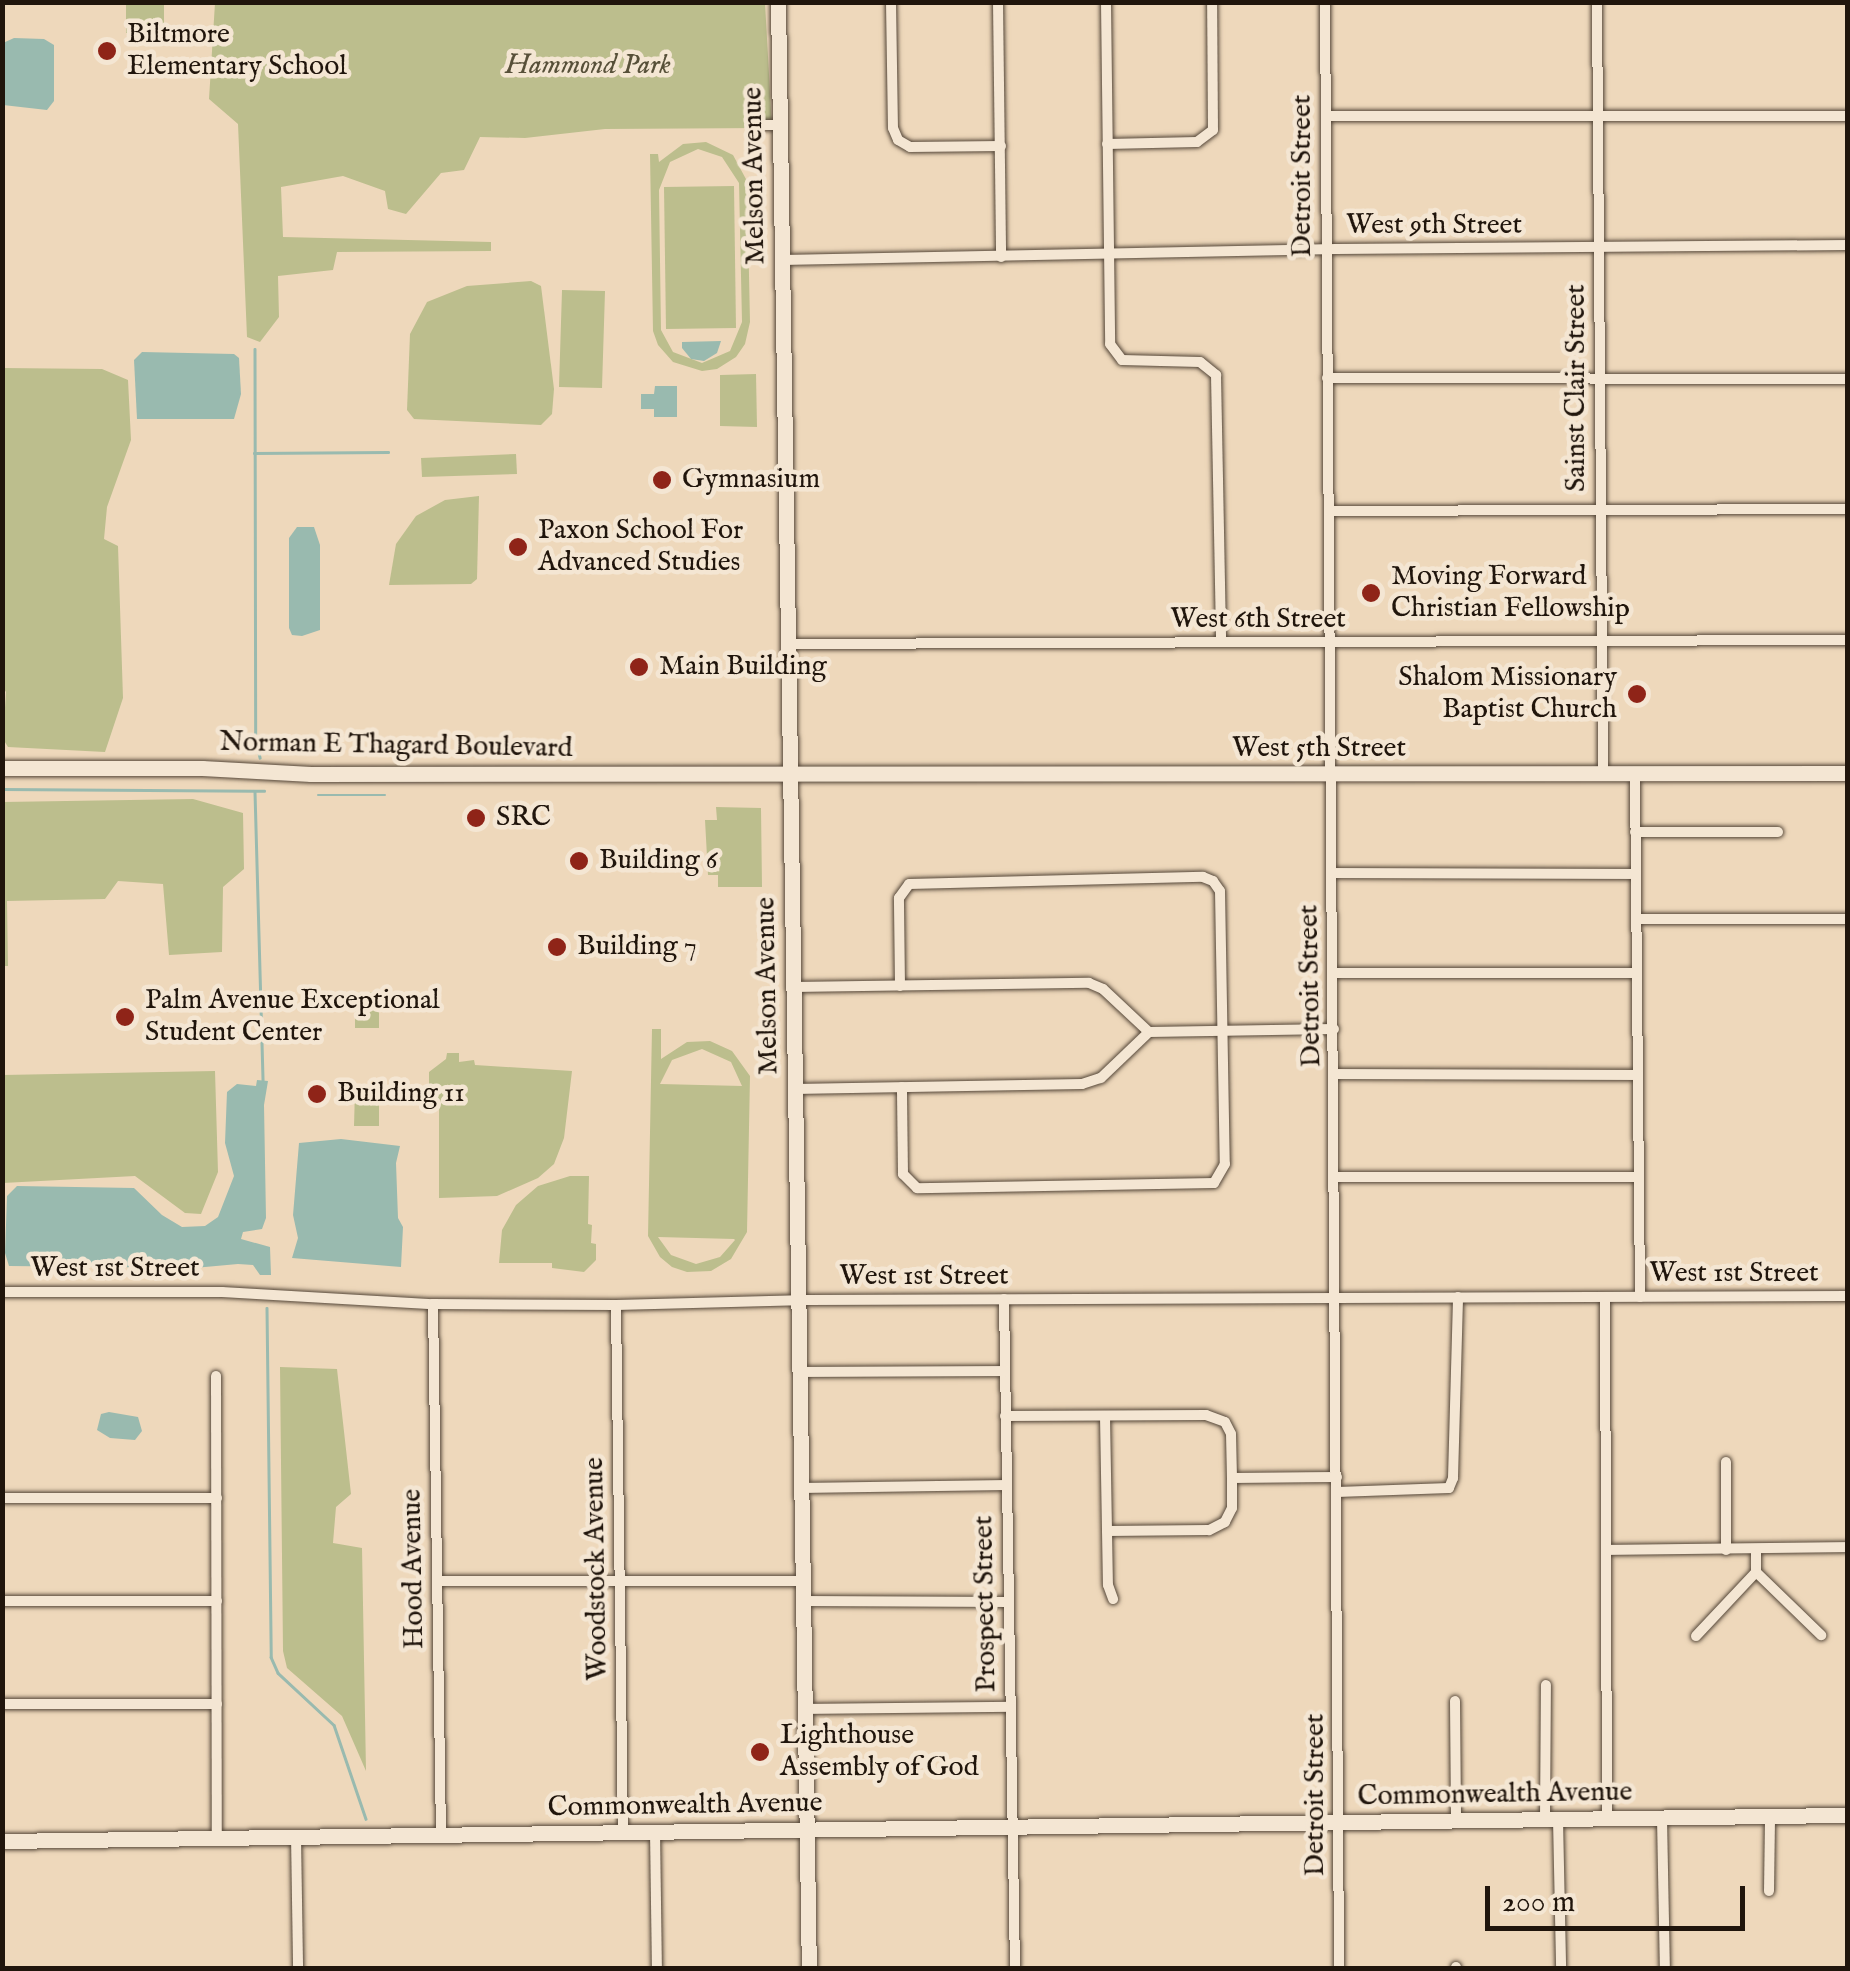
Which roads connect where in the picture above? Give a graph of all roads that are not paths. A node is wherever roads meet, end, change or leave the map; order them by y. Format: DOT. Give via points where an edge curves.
graph roads {
  1 [pos="778,2"];
  2 [pos="891,2"];
  3 [pos="998,2"];
  4 [pos="1106,2"];
  5 [pos="1212,2"];
  6 [pos="1324,2"];
  7 [pos="1598,2"];
  8 [pos="1598,115"];
  9 [pos="1326,116"];
  10 [pos="1848,116"];
  11 [pos="758,125"];
  12 [pos="780,125"];
  13 [pos="1107,144"];
  14 [pos="1001,146"];
  15 [pos="1848,245"];
  16 [pos="1598,247"];
  17 [pos="1326,250"];
  18 [pos="1109,255"];
  19 [pos="1001,257"];
  20 [pos="782,260"];
  21 [pos="1326,378"];
  22 [pos="1599,380"];
  23 [pos="1848,380"];
  24 [pos="1848,509"];
  25 [pos="1600,510"];
  26 [pos="1329,511"];
  27 [pos="1848,640"];
  28 [pos="1221,642"];
  29 [pos="1602,642"];
  30 [pos="1330,643"];
  31 [pos="788,644"];
  32 [pos="2,768"];
  33 [pos="1848,773"];
  34 [pos="790,774"];
  35 [pos="1331,774"];
  36 [pos="1603,774"];
  37 [pos="1635,774"];
  38 [pos="1635,832"];
  39 [pos="1778,832"];
  40 [pos="1332,873"];
  41 [pos="1636,874"];
  42 [pos="1636,918"];
  43 [pos="1848,918"];
  44 [pos="1636,972"];
  45 [pos="1333,973"];
  46 [pos="900,986"];
  47 [pos="793,987"];
  48 [pos="1334,1029"];
  49 [pos="1222,1031"];
  50 [pos="1149,1032"];
  51 [pos="1334,1074"];
  52 [pos="1638,1075"];
  53 [pos="902,1087"];
  54 [pos="794,1089"];
  55 [pos="1335,1177"];
  56 [pos="1638,1177"];
  57 [pos="2,1292"];
  58 [pos="1848,1296"];
  59 [pos="1336,1297"];
  60 [pos="1458,1297"];
  61 [pos="1605,1297"];
  62 [pos="1640,1297"];
  63 [pos="1004,1299"];
  64 [pos="798,1302"];
  65 [pos="433,1304"];
  66 [pos="616,1305"];
  67 [pos="1004,1370"];
  68 [pos="799,1372"];
  69 [pos="216,1376"];
  70 [pos="1006,1416"];
  71 [pos="1105,1416"];
  72 [pos="1726,1462"];
  73 [pos="1336,1477"];
  74 [pos="1232,1478"];
  75 [pos="1007,1485"];
  76 [pos="800,1488"];
  77 [pos="1336,1492"];
  78 [pos="2,1498"];
  79 [pos="217,1498"];
  80 [pos="1107,1531"];
  81 [pos="1848,1547"];
  82 [pos="1606,1550"];
  83 [pos="1726,1550"];
  84 [pos="1756,1550"];
  85 [pos="1756,1572"];
  86 [pos="436,1581"];
  87 [pos="620,1581"];
  88 [pos="802,1581"];
  89 [pos="1113,1599"];
  90 [pos="217,1600"];
  91 [pos="2,1601"];
  92 [pos="802,1601"];
  93 [pos="1008,1602"];
  94 [pos="1821,1635"];
  95 [pos="1696,1636"];
  96 [pos="1546,1686"];
  97 [pos="1456,1701"];
  98 [pos="2,1704"];
  99 [pos="217,1704"];
  100 [pos="1010,1707"];
  101 [pos="804,1709"];
  102 [pos="1848,1815"];
  103 [pos="1770,1816"];
  104 [pos="1607,1818"];
  105 [pos="1662,1818"];
  106 [pos="1552,1819"];
  107 [pos="1456,1820"];
  108 [pos="1339,1822"];
  109 [pos="1012,1826"];
  110 [pos="806,1829"];
  111 [pos="655,1831"];
  112 [pos="623,1832"];
  113 [pos="441,1834"];
  114 [pos="296,1836"];
  115 [pos="216,1838"];
  116 [pos="2,1841"];
  117 [pos="1769,1891"];
  118 [pos="298,1968"];
  119 [pos="657,1968"];
  120 [pos="809,1968"];
  121 [pos="1015,1968"];
  122 [pos="1339,1968"];
  123 [pos="1562,1968"];
  124 [pos="1665,1968"];
  1 -- 12 [label="street, Melson Avenue"];
  2 -- 14 [label="street" via="898,140 910,147"];
  3 -- 14 [label="street"];
  4 -- 13 [label="street"];
  5 -- 13 [label="street" via="1209,135 1197,142"];
  6 -- 9 [label="street, Detroit Street"];
  7 -- 8 [label="street, Sainst Clair Street"];
  8 -- 9 [label="street"];
  8 -- 10 [label="street"];
  8 -- 16 [label="street, Sainst Clair Street"];
  9 -- 17 [label="street, Detroit Street"];
  11 -- 12 [label="street"];
  12 -- 20 [label="street, Melson Avenue"];
  13 -- 18 [label="street"];
  14 -- 19 [label="street"];
  15 -- 16 [label="street, West 9th Street"];
  16 -- 17 [label="street, West 9th Street"];
  16 -- 22 [label="street, Sainst Clair Street"];
  17 -- 18 [label="street, West 9th Street"];
  17 -- 21 [label="street, Detroit Street"];
  18 -- 19 [label="street, West 9th Street"];
  18 -- 28 [label="street" via="1110,344 1116,357 1200,362 1216,375"];
  19 -- 20 [label="street, West 9th Street"];
  20 -- 31 [label="street, Melson Avenue"];
  21 -- 22 [label="street"];
  21 -- 26 [label="street, Detroit Street"];
  22 -- 23 [label="street"];
  22 -- 25 [label="street, Sainst Clair Street"];
  24 -- 25 [label="street"];
  25 -- 26 [label="street"];
  25 -- 29 [label="street, Sainst Clair Street"];
  26 -- 30 [label="street, Detroit Street"];
  27 -- 29 [label="street, West 6th Street"];
  28 -- 30 [label="street, West 6th Street"];
  28 -- 31 [label="street, West 6th Street"];
  29 -- 30 [label="street, West 6th Street"];
  29 -- 36 [label="street, Sainst Clair Street"];
  30 -- 35 [label="street, Detroit Street"];
  31 -- 34 [label="street, Melson Avenue"];
  32 -- 34 [label="street, Norman E Thagard Boulevard"];
  33 -- 37 [label="street, West 5th Street"];
  34 -- 35 [label="street, West 5th Street"];
  34 -- 47 [label="street, Melson Avenue"];
  35 -- 36 [label="street, West 5th Street"];
  35 -- 40 [label="street, Detroit Street"];
  36 -- 37 [label="street, West 5th Street"];
  37 -- 38 [label="street"];
  38 -- 39 [label="street"];
  38 -- 41 [label="street"];
  40 -- 41 [label="street"];
  40 -- 45 [label="street, Detroit Street"];
  41 -- 42 [label="street"];
  42 -- 43 [label="street"];
  42 -- 44 [label="street"];
  44 -- 45 [label="street"];
  44 -- 52 [label="street"];
  45 -- 48 [label="street, Detroit Street"];
  46 -- 47 [label="street"];
  46 -- 49 [label="street" via="899,898 909,884 1203,877 1220,891"];
  46 -- 50 [label="street" via="1089,983"];
  47 -- 54 [label="street, Melson Avenue"];
  48 -- 49 [label="street"];
  48 -- 51 [label="street, Detroit Street"];
  49 -- 50 [label="street"];
  49 -- 53 [label="street" via="1225,1164 1221,1178 1204,1186 917,1188 903,1174"];
  50 -- 53 [label="street" via="1092,1082"];
  51 -- 52 [label="street"];
  51 -- 55 [label="street, Detroit Street"];
  52 -- 56 [label="street"];
  53 -- 54 [label="street"];
  54 -- 64 [label="street, Melson Avenue"];
  55 -- 56 [label="street"];
  55 -- 59 [label="street, Detroit Street"];
  56 -- 62 [label="street"];
  57 -- 65 [label="street, West 1st Street" via="250,1292"];
  58 -- 62 [label="street, West 1st Street"];
  59 -- 60 [label="street, West 1st Street"];
  59 -- 63 [label="street, West 1st Street"];
  59 -- 73 [label="street, Detroit Street"];
  60 -- 61 [label="street, West 1st Street"];
  60 -- 77 [label="street" via="1449,1488"];
  61 -- 62 [label="street, West 1st Street"];
  61 -- 82 [label="street"];
  63 -- 64 [label="street, West 1st Street"];
  63 -- 67 [label="street, Prospect Street"];
  64 -- 66 [label="street, West 1st Street"];
  64 -- 68 [label="street, Melson Avenue"];
  65 -- 66 [label="street, West 1st Street"];
  65 -- 86 [label="street, Hood Avenue"];
  66 -- 87 [label="street, Woodstock Avenue"];
  67 -- 68 [label="street"];
  67 -- 70 [label="street, Prospect Street"];
  68 -- 76 [label="street, Melson Avenue"];
  69 -- 79 [label="street"];
  70 -- 71 [label="street"];
  70 -- 75 [label="street, Prospect Street"];
  71 -- 74 [label="street" via="1220,1418 1231,1434"];
  71 -- 80 [label="street"];
  72 -- 83 [label="street"];
  73 -- 74 [label="street"];
  73 -- 77 [label="street, Detroit Street"];
  74 -- 80 [label="street" via="1232,1508 1225,1522 1209,1530"];
  75 -- 76 [label="street"];
  75 -- 93 [label="street, Prospect Street"];
  76 -- 88 [label="street, Melson Avenue"];
  77 -- 108 [label="street, Detroit Street"];
  78 -- 79 [label="street"];
  79 -- 90 [label="street"];
  80 -- 89 [label="street"];
  81 -- 84 [label="street"];
  82 -- 83 [label="street"];
  82 -- 104 [label="street"];
  83 -- 84 [label="street"];
  84 -- 85 [label="street"];
  85 -- 94 [label="street"];
  85 -- 95 [label="street"];
  86 -- 87 [label="street"];
  86 -- 113 [label="street, Hood Avenue"];
  87 -- 88 [label="street"];
  87 -- 112 [label="street, Woodstock Avenue"];
  88 -- 92 [label="street, Melson Avenue"];
  90 -- 91 [label="street"];
  90 -- 99 [label="street"];
  92 -- 93 [label="street"];
  92 -- 101 [label="street, Melson Avenue"];
  93 -- 100 [label="street, Prospect Street"];
  96 -- 106 [label="street"];
  97 -- 107 [label="street"];
  98 -- 99 [label="street"];
  99 -- 115 [label="street"];
  100 -- 101 [label="street"];
  100 -- 109 [label="street, Prospect Street"];
  101 -- 110 [label="street, Melson Avenue"];
  102 -- 103 [label="street, Commonwealth Avenue"];
  103 -- 105 [label="street, Commonwealth Avenue"];
  103 -- 117 [label="street"];
  104 -- 105 [label="street, Commonwealth Avenue"];
  104 -- 106 [label="street, Commonwealth Avenue"];
  105 -- 124 [label="street"];
  106 -- 107 [label="street, Commonwealth Avenue"];
  106 -- 123 [label="street"];
  107 -- 108 [label="street, Commonwealth Avenue"];
  108 -- 109 [label="street, Commonwealth Avenue"];
  108 -- 122 [label="street, Detroit Street"];
  109 -- 110 [label="street, Commonwealth Avenue"];
  109 -- 121 [label="street, Prospect Street"];
  110 -- 111 [label="street, Commonwealth Avenue"];
  110 -- 120 [label="street, Melson Avenue"];
  111 -- 112 [label="street, Commonwealth Avenue"];
  111 -- 119 [label="street"];
  112 -- 113 [label="street, Commonwealth Avenue"];
  113 -- 114 [label="street, Commonwealth Avenue"];
  114 -- 115 [label="street, Commonwealth Avenue"];
  114 -- 118 [label="street"];
  115 -- 116 [label="street, Commonwealth Avenue"];
}
